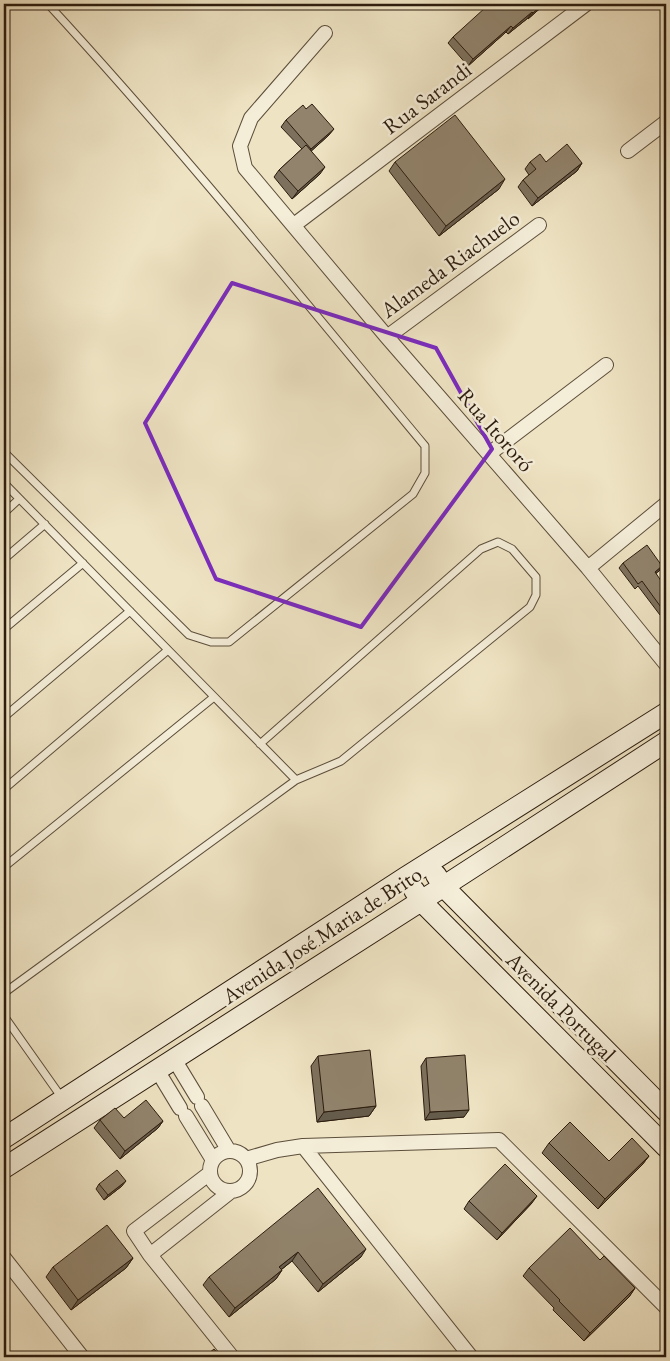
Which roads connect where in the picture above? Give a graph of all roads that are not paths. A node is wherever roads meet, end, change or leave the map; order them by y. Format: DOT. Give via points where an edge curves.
graph roads {
  1 [pos="48,4"];
  2 [pos="586,4"];
  3 [pos="325,33"];
  4 [pos="666,122"];
  5 [pos="628,151"];
  6 [pos="294,225"];
  7 [pos="538,225"];
  8 [pos="387,337"];
  9 [pos="606,365"];
  10 [pos="4,452"];
  11 [pos="489,454"];
  12 [pos="4,483"];
  13 [pos="20,499"];
  14 [pos="666,504"];
  15 [pos="4,513"];
  16 [pos="44,524"];
  17 [pos="4,559"];
  18 [pos="83,563"];
  19 [pos="588,568"];
  20 [pos="130,611"];
  21 [pos="4,630"];
  22 [pos="168,650"];
  23 [pos="666,664"];
  24 [pos="214,697"];
  25 [pos="666,713"];
  26 [pos="4,717"];
  27 [pos="666,742"];
  28 [pos="260,744"];
  29 [pos="296,780"];
  30 [pos="4,789"];
  31 [pos="429,864"];
  32 [pos="4,867"];
  33 [pos="406,877"];
  34 [pos="442,886"];
  35 [pos="421,901"];
  36 [pos="4,993"];
  37 [pos="4,1016"];
  38 [pos="174,1059"];
  39 [pos="156,1070"];
  40 [pos="62,1099"];
  41 [pos="202,1105"];
  42 [pos="666,1111"];
  43 [pos="185,1115"];
  44 [pos="4,1138"];
  45 [pos="303,1146"];
  46 [pos="666,1148"];
  47 [pos="229,1151"];
  48 [pos="246,1159"];
  49 [pos="211,1166"];
  50 [pos="4,1168"];
  51 [pos="230,1192"];
  52 [pos="150,1255"];
  53 [pos="4,1258"];
  54 [pos="666,1307"];
  55 [pos="82,1357"];
  56 [pos="232,1357"];
  57 [pos="472,1357"];
  1 -- 10 [label="lane" via="153,121 425,446 425,473 413,494 228,642 211,642 189,635"];
  2 -- 6 [label="street, Rua Sarandi"];
  3 -- 6 [label="street, Rua Itororó" via="251,118 240,146 245,168"];
  4 -- 5 [label="street"];
  6 -- 8 [label="street, Rua Itororó"];
  7 -- 8 [label="street, Alameda Riachuelo"];
  8 -- 11 [label="street, Rua Itororó"];
  9 -- 11 [label="street"];
  11 -- 19 [label="street, Rua Itororó"];
  12 -- 13 [label="lane"];
  13 -- 15 [label="lane"];
  13 -- 16 [label="lane"];
  14 -- 19 [label="street"];
  16 -- 17 [label="lane"];
  16 -- 18 [label="lane"];
  18 -- 20 [label="lane"];
  18 -- 21 [label="lane"];
  19 -- 23 [label="street, Rua Itororó"];
  20 -- 22 [label="lane"];
  20 -- 26 [label="lane"];
  22 -- 24 [label="lane"];
  22 -- 30 [label="lane"];
  24 -- 28 [label="lane"];
  24 -- 32 [label="lane"];
  25 -- 31 [label="main road, Avenida José Maria de Brito"];
  27 -- 34 [label="main road, Avenida José Maria de Brito"];
  28 -- 29 [label="lane"];
  28 -- 29 [label="lane" via="481,549 498,542 512,549 536,577 536,595 530,607 341,761"];
  29 -- 36 [label="lane"];
  31 -- 33 [label="main road, Avenida José Maria de Brito"];
  31 -- 34 [label="main road, Avenida Portugal"];
  33 -- 35 [label="main road, Avenida Portugal"];
  33 -- 40 [label="main road, Avenida José Maria de Brito"];
  34 -- 35 [label="main road, Avenida José Maria de Brito"];
  34 -- 42 [label="main road, Avenida Portugal"];
  35 -- 38 [label="main road, Avenida José Maria de Brito"];
  35 -- 46 [label="main road, Avenida Portugal"];
  37 -- 40 [label="lane"];
  38 -- 39 [label="main road, Avenida José Maria de Brito"];
  38 -- 41 [label="street"];
  39 -- 43 [label="street"];
  39 -- 50 [label="main road, Avenida José Maria de Brito"];
  40 -- 44 [label="main road, Avenida José Maria de Brito"];
  41 -- 43 [label="street"];
  41 -- 47 [label="street"];
  43 -- 49 [label="street"];
  45 -- 48 [label="street"];
  45 -- 54 [label="street" via="499,1140"];
  45 -- 57 [label="street"];
  47 -- 48 [label="street" via="242,1154"];
  47 -- 49 [label="street" via="217,1155"];
  48 -- 51 [label="street" via="249,1177 242,1188"];
  49 -- 51 [label="street" via="214,1184"];
  49 -- 52 [label="street" via="134,1231"];
  51 -- 52 [label="street"];
  52 -- 56 [label="street"];
  53 -- 55 [label="street"];
}
